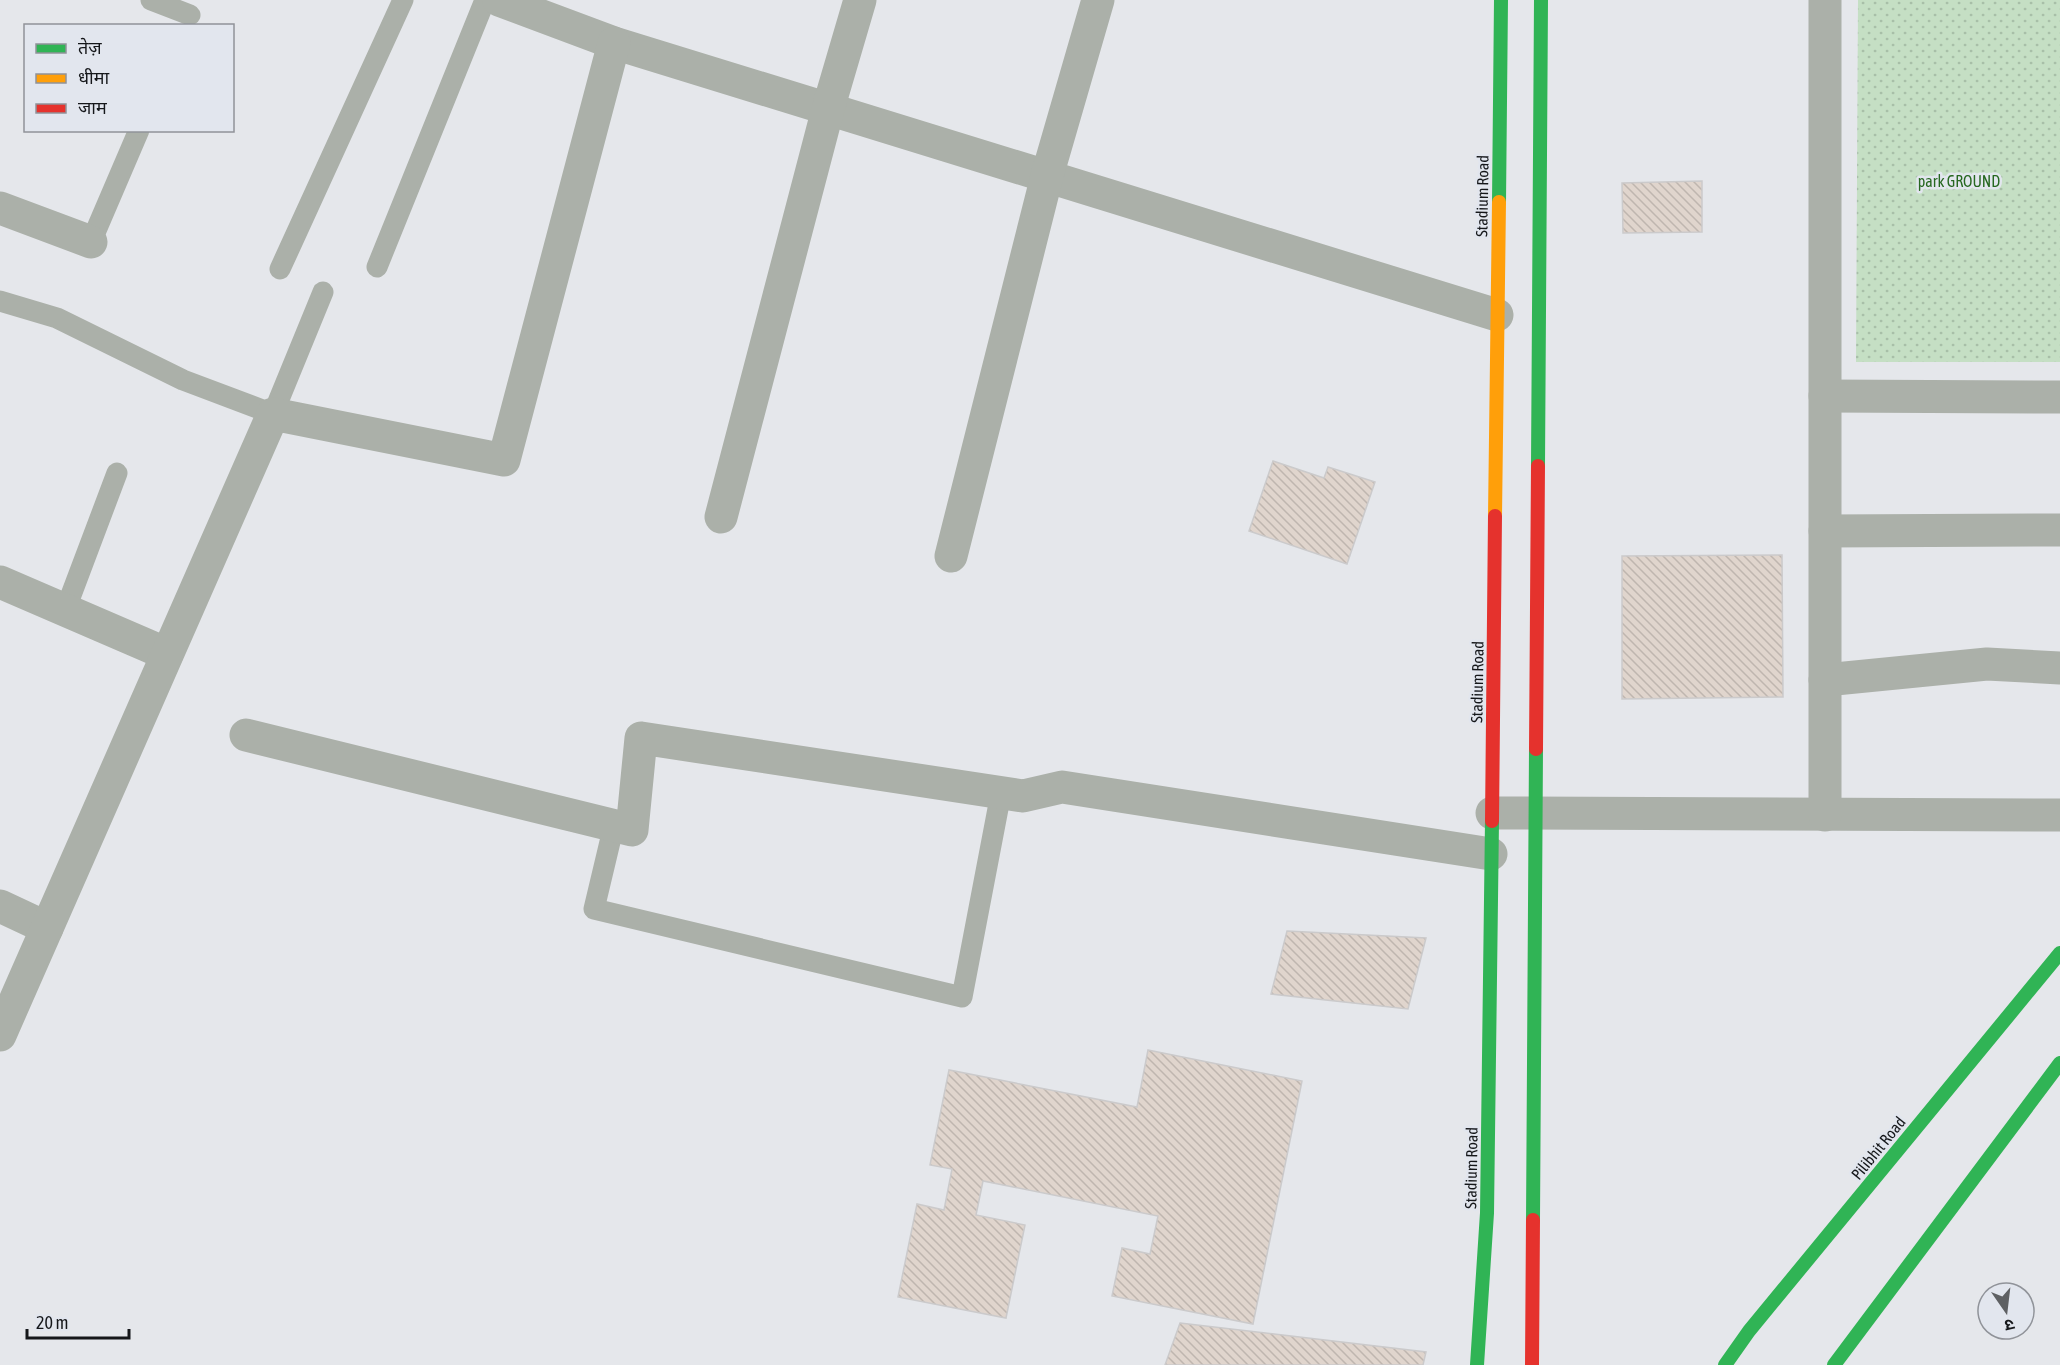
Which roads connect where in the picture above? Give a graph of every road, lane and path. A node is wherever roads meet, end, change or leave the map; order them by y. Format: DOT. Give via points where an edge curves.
graph roads {
  1 [pos="151,0"];
  2 [pos="403,0"];
  3 [pos="484,0"];
  4 [pos="499,0"];
  5 [pos="860,0"];
  6 [pos="1098,0"];
  7 [pos="1501,0"];
  8 [pos="1540,0"];
  9 [pos="1825,0"];
  10 [pos="191,13"];
  11 [pos="614,43"];
  12 [pos="828,109"];
  13 [pos="139,132"];
  14 [pos="1047,176"];
  15 [pos="0,208"];
  16 [pos="91,242"];
  17 [pos="377,267"];
  18 [pos="280,269"];
  19 [pos="323,292"];
  20 [pos="0,301"];
  21 [pos="1497,315"];
  22 [pos="1825,396"];
  23 [pos="2060,397"];
  24 [pos="273,414"];
  25 [pos="117,472"];
  26 [pos="721,517"];
  27 [pos="2060,530"];
  28 [pos="1825,531"];
  29 [pos="951,556"];
  30 [pos="0,582"];
  31 [pos="66,610"];
  32 [pos="167,654"];
  33 [pos="2060,668"];
  34 [pos="1825,680"];
  35 [pos="246,735"];
  36 [pos="1001,793"];
  37 [pos="1492,813"];
  38 [pos="1534,814"];
  39 [pos="1825,815"];
  40 [pos="2060,815"];
  41 [pos="614,825"];
  42 [pos="1491,854"];
  43 [pos="0,906"];
  44 [pos="47,928"];
  45 [pos="2060,953"];
  46 [pos="0,1035"];
  47 [pos="2060,1063"];
  48 [pos="1477,1365"];
  49 [pos="1532,1365"];
  50 [pos="1725,1365"];
  51 [pos="1834,1365"];
  1 -- 10 [label="lane"];
  2 -- 18 [label="lane"];
  3 -- 17 [label="lane"];
  4 -- 11 [label="street"];
  5 -- 12 [label="street"];
  6 -- 14 [label="street"];
  7 -- 21 [label="main road, Stadium Road"];
  8 -- 38 [label="main road"];
  9 -- 22 [label="street"];
  11 -- 12 [label="street"];
  11 -- 24 [label="street" via="504,460"];
  12 -- 14 [label="street"];
  12 -- 26 [label="street"];
  13 -- 16 [label="lane"];
  14 -- 21 [label="street"];
  14 -- 29 [label="street"];
  15 -- 16 [label="street"];
  19 -- 24 [label="lane"];
  20 -- 24 [label="lane" via="57,318 183,380"];
  21 -- 37 [label="main road, Stadium Road"];
  22 -- 23 [label="street"];
  22 -- 28 [label="street"];
  24 -- 32 [label="street"];
  25 -- 31 [label="lane"];
  27 -- 28 [label="street"];
  28 -- 34 [label="street"];
  30 -- 31 [label="street"];
  31 -- 32 [label="street"];
  32 -- 44 [label="street"];
  33 -- 34 [label="street" via="1987,664"];
  34 -- 39 [label="street"];
  35 -- 41 [label="street"];
  36 -- 41 [label="street" via="641,738 632,830"];
  36 -- 41 [label="lane" via="962,997 594,909"];
  36 -- 42 [label="street" via="1023,796 1062,787"];
  37 -- 38 [label="street"];
  37 -- 42 [label="main road, Stadium Road"];
  38 -- 39 [label="street"];
  38 -- 49 [label="main road"];
  39 -- 40 [label="street"];
  42 -- 48 [label="main road, Stadium Road" via="1487,1213"];
  43 -- 44 [label="street"];
  44 -- 46 [label="street"];
  45 -- 50 [label="main road, Pilibhit Road"];
  47 -- 51 [label="main road"];
}
